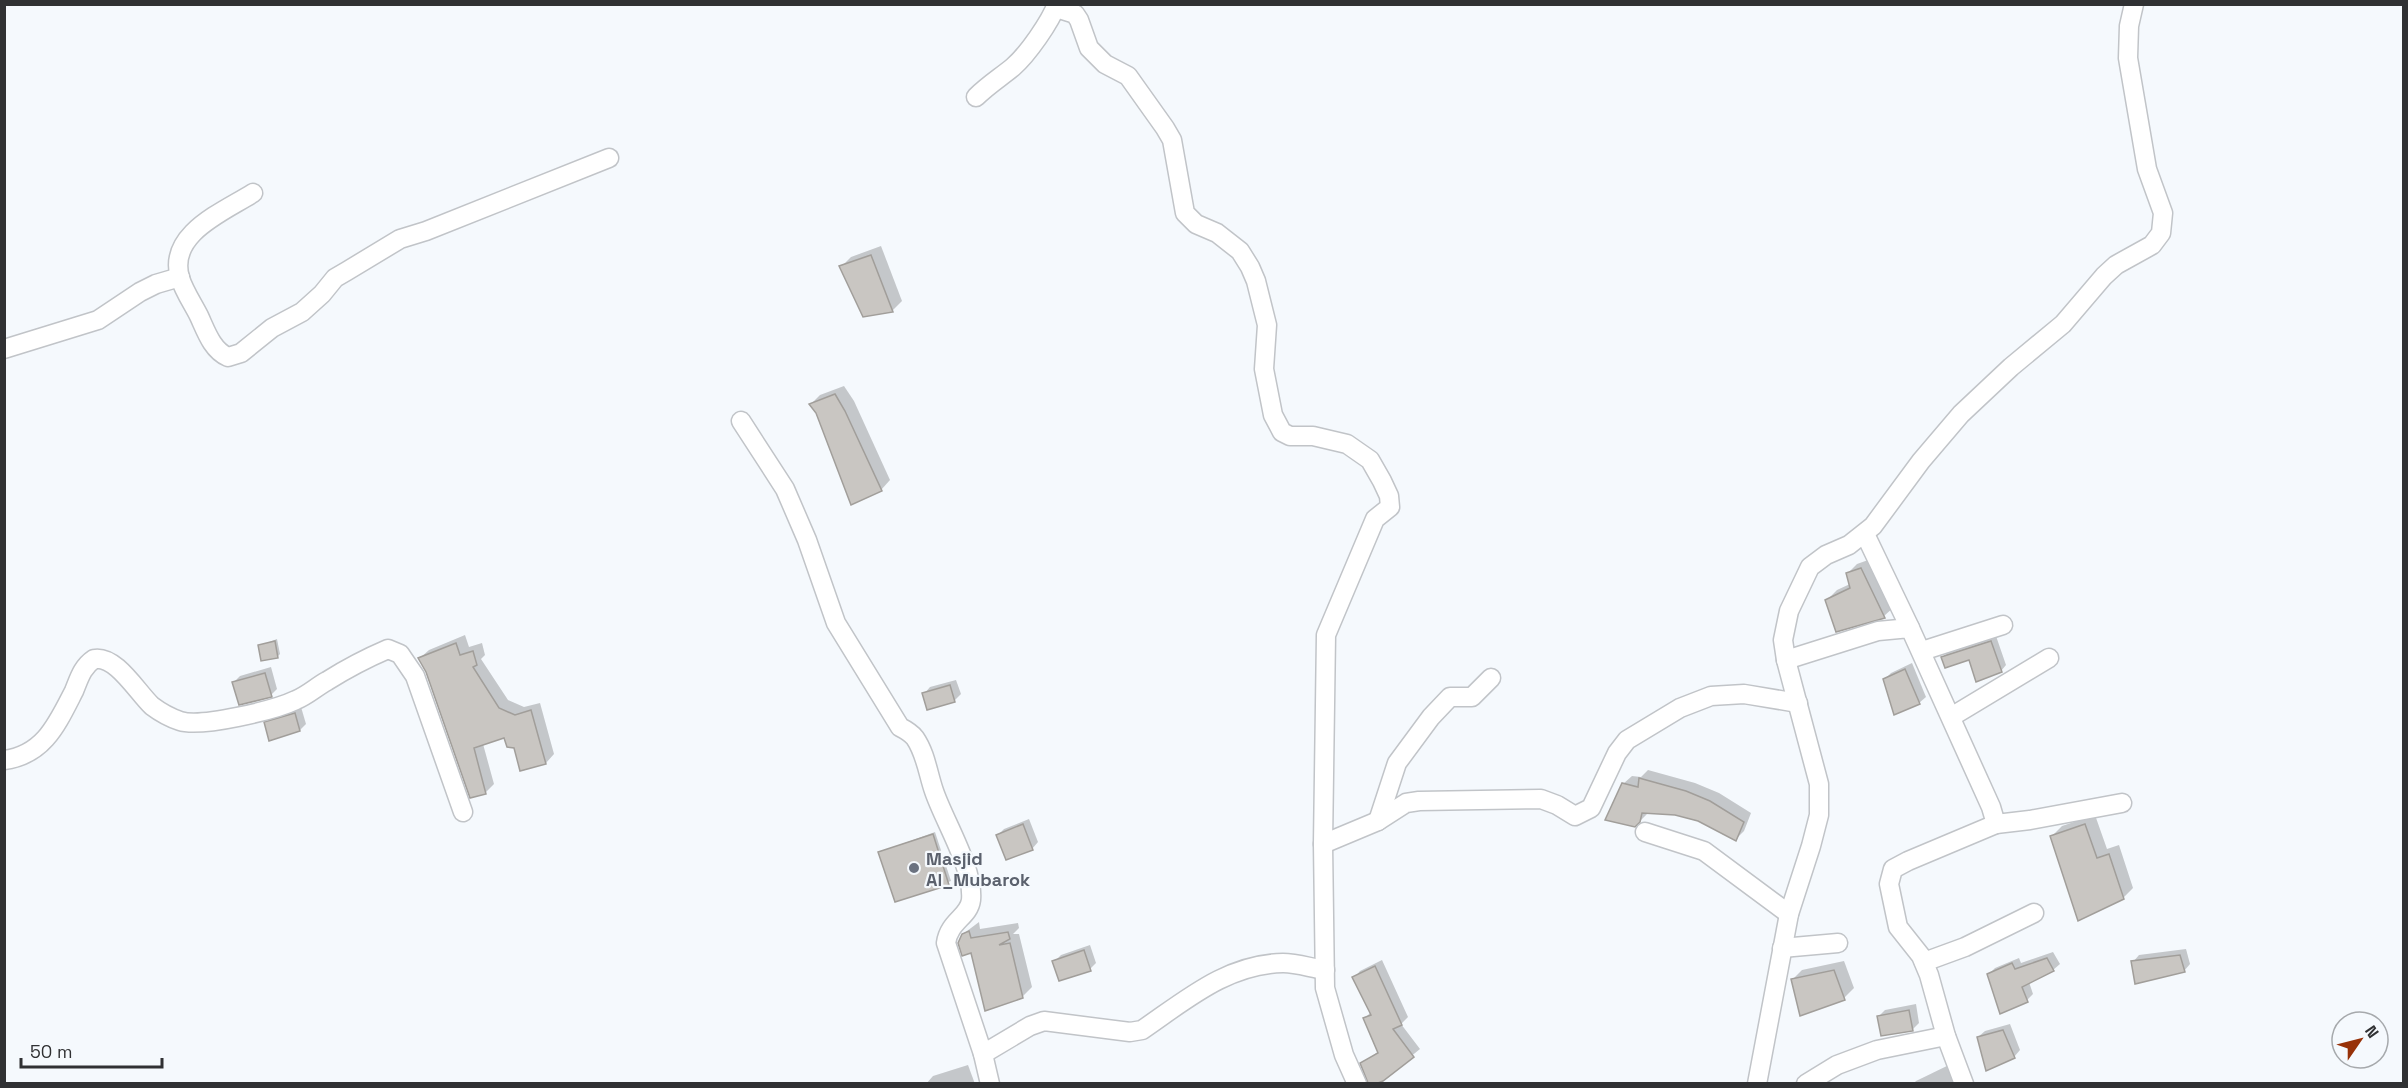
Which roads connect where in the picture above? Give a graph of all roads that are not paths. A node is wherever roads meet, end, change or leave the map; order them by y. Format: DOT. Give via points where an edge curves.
graph roads {
  1 [pos="2134,4"];
  2 [pos="1057,6"];
  3 [pos="976,97"];
  4 [pos="609,158"];
  5 [pos="252,193"];
  6 [pos="180,277"];
  7 [pos="4,349"];
  8 [pos="741,421"];
  9 [pos="1865,534"];
  10 [pos="2003,625"];
  11 [pos="1910,628"];
  12 [pos="1922,651"];
  13 [pos="2049,658"];
  14 [pos="1786,660"];
  15 [pos="1491,678"];
  16 [pos="1798,703"];
  17 [pos="1951,717"];
  18 [pos="4,760"];
  19 [pos="2122,802"];
  20 [pos="463,812"];
  21 [pos="1378,821"];
  22 [pos="1996,824"];
  23 [pos="1645,832"];
  24 [pos="1323,844"];
  25 [pos="2034,913"];
  26 [pos="1789,914"];
  27 [pos="1838,943"];
  28 [pos="1782,948"];
  29 [pos="1924,962"];
  30 [pos="1325,970"];
  31 [pos="1946,1036"];
  32 [pos="983,1054"];
  33 [pos="1816,1081"];
  34 [pos="990,1083"];
  35 [pos="1357,1083"];
  36 [pos="1757,1083"];
  37 [pos="1964,1083"];
  1 -- 9 [label="street" via="2128,58 2147,169 2163,213 2161,233 2152,245 2116,265 2063,324 1961,414"];
  2 -- 3 [label="street" via="1029,50"];
  2 -- 24 [label="street" via="1075,14 1089,48 1105,64 1128,76 1165,128 1172,140 1185,213 1240,250 1250,267 1267,326 1264,369 1273,415 1282,432 1347,444 1370,460 1389,496 1390,507 1375,519 1326,635"];
  4 -- 6 [label="street" via="400,239 335,278 302,312 272,328 236,356 228,357 218,351"];
  5 -- 6 [label="street" via="185,240 180,251"];
  6 -- 7 [label="street" via="140,292 98,320"];
  8 -- 32 [label="street" via="785,489 836,623 900,727 915,739 927,765 971,892 969,908 950,927 946,943"];
  9 -- 11 [label="street"];
  9 -- 14 [label="street" via="1826,555 1804,576 1787,621 1783,640"];
  10 -- 12 [label="street"];
  11 -- 12 [label="street"];
  11 -- 14 [label="street" via="1878,631"];
  12 -- 17 [label="street"];
  13 -- 17 [label="street"];
  14 -- 16 [label="street"];
  15 -- 21 [label="street" via="1472,697 1450,696 1431,717 1397,763"];
  16 -- 21 [label="street" via="1744,694 1711,696 1680,708 1627,740 1591,808 1575,816 1541,799 1519,798 1419,801 1406,804"];
  16 -- 26 [label="street" via="1820,784 1819,815"];
  17 -- 22 [label="street"];
  18 -- 20 [label="street" via="21,758 49,736 83,670 94,659 119,669 153,706 188,722 220,720 295,701 388,649 400,654 416,676"];
  19 -- 22 [label="street"];
  21 -- 24 [label="street"];
  22 -- 29 [label="street" via="1893,869 1889,884 1898,927"];
  23 -- 26 [label="street" via="1704,851"];
  24 -- 30 [label="street"];
  25 -- 29 [label="street"];
  26 -- 28 [label="street"];
  27 -- 28 [label="street"];
  28 -- 36 [label="street"];
  29 -- 31 [label="street"];
  30 -- 32 [label="street" via="1284,963 1255,966 1209,983 1142,1030 1130,1032 1044,1021"];
  30 -- 35 [label="street" via="1325,988 1344,1054"];
  31 -- 33 [label="street" via="1877,1050 1837,1065"];
  31 -- 37 [label="street"];
  32 -- 34 [label="street"];
}
